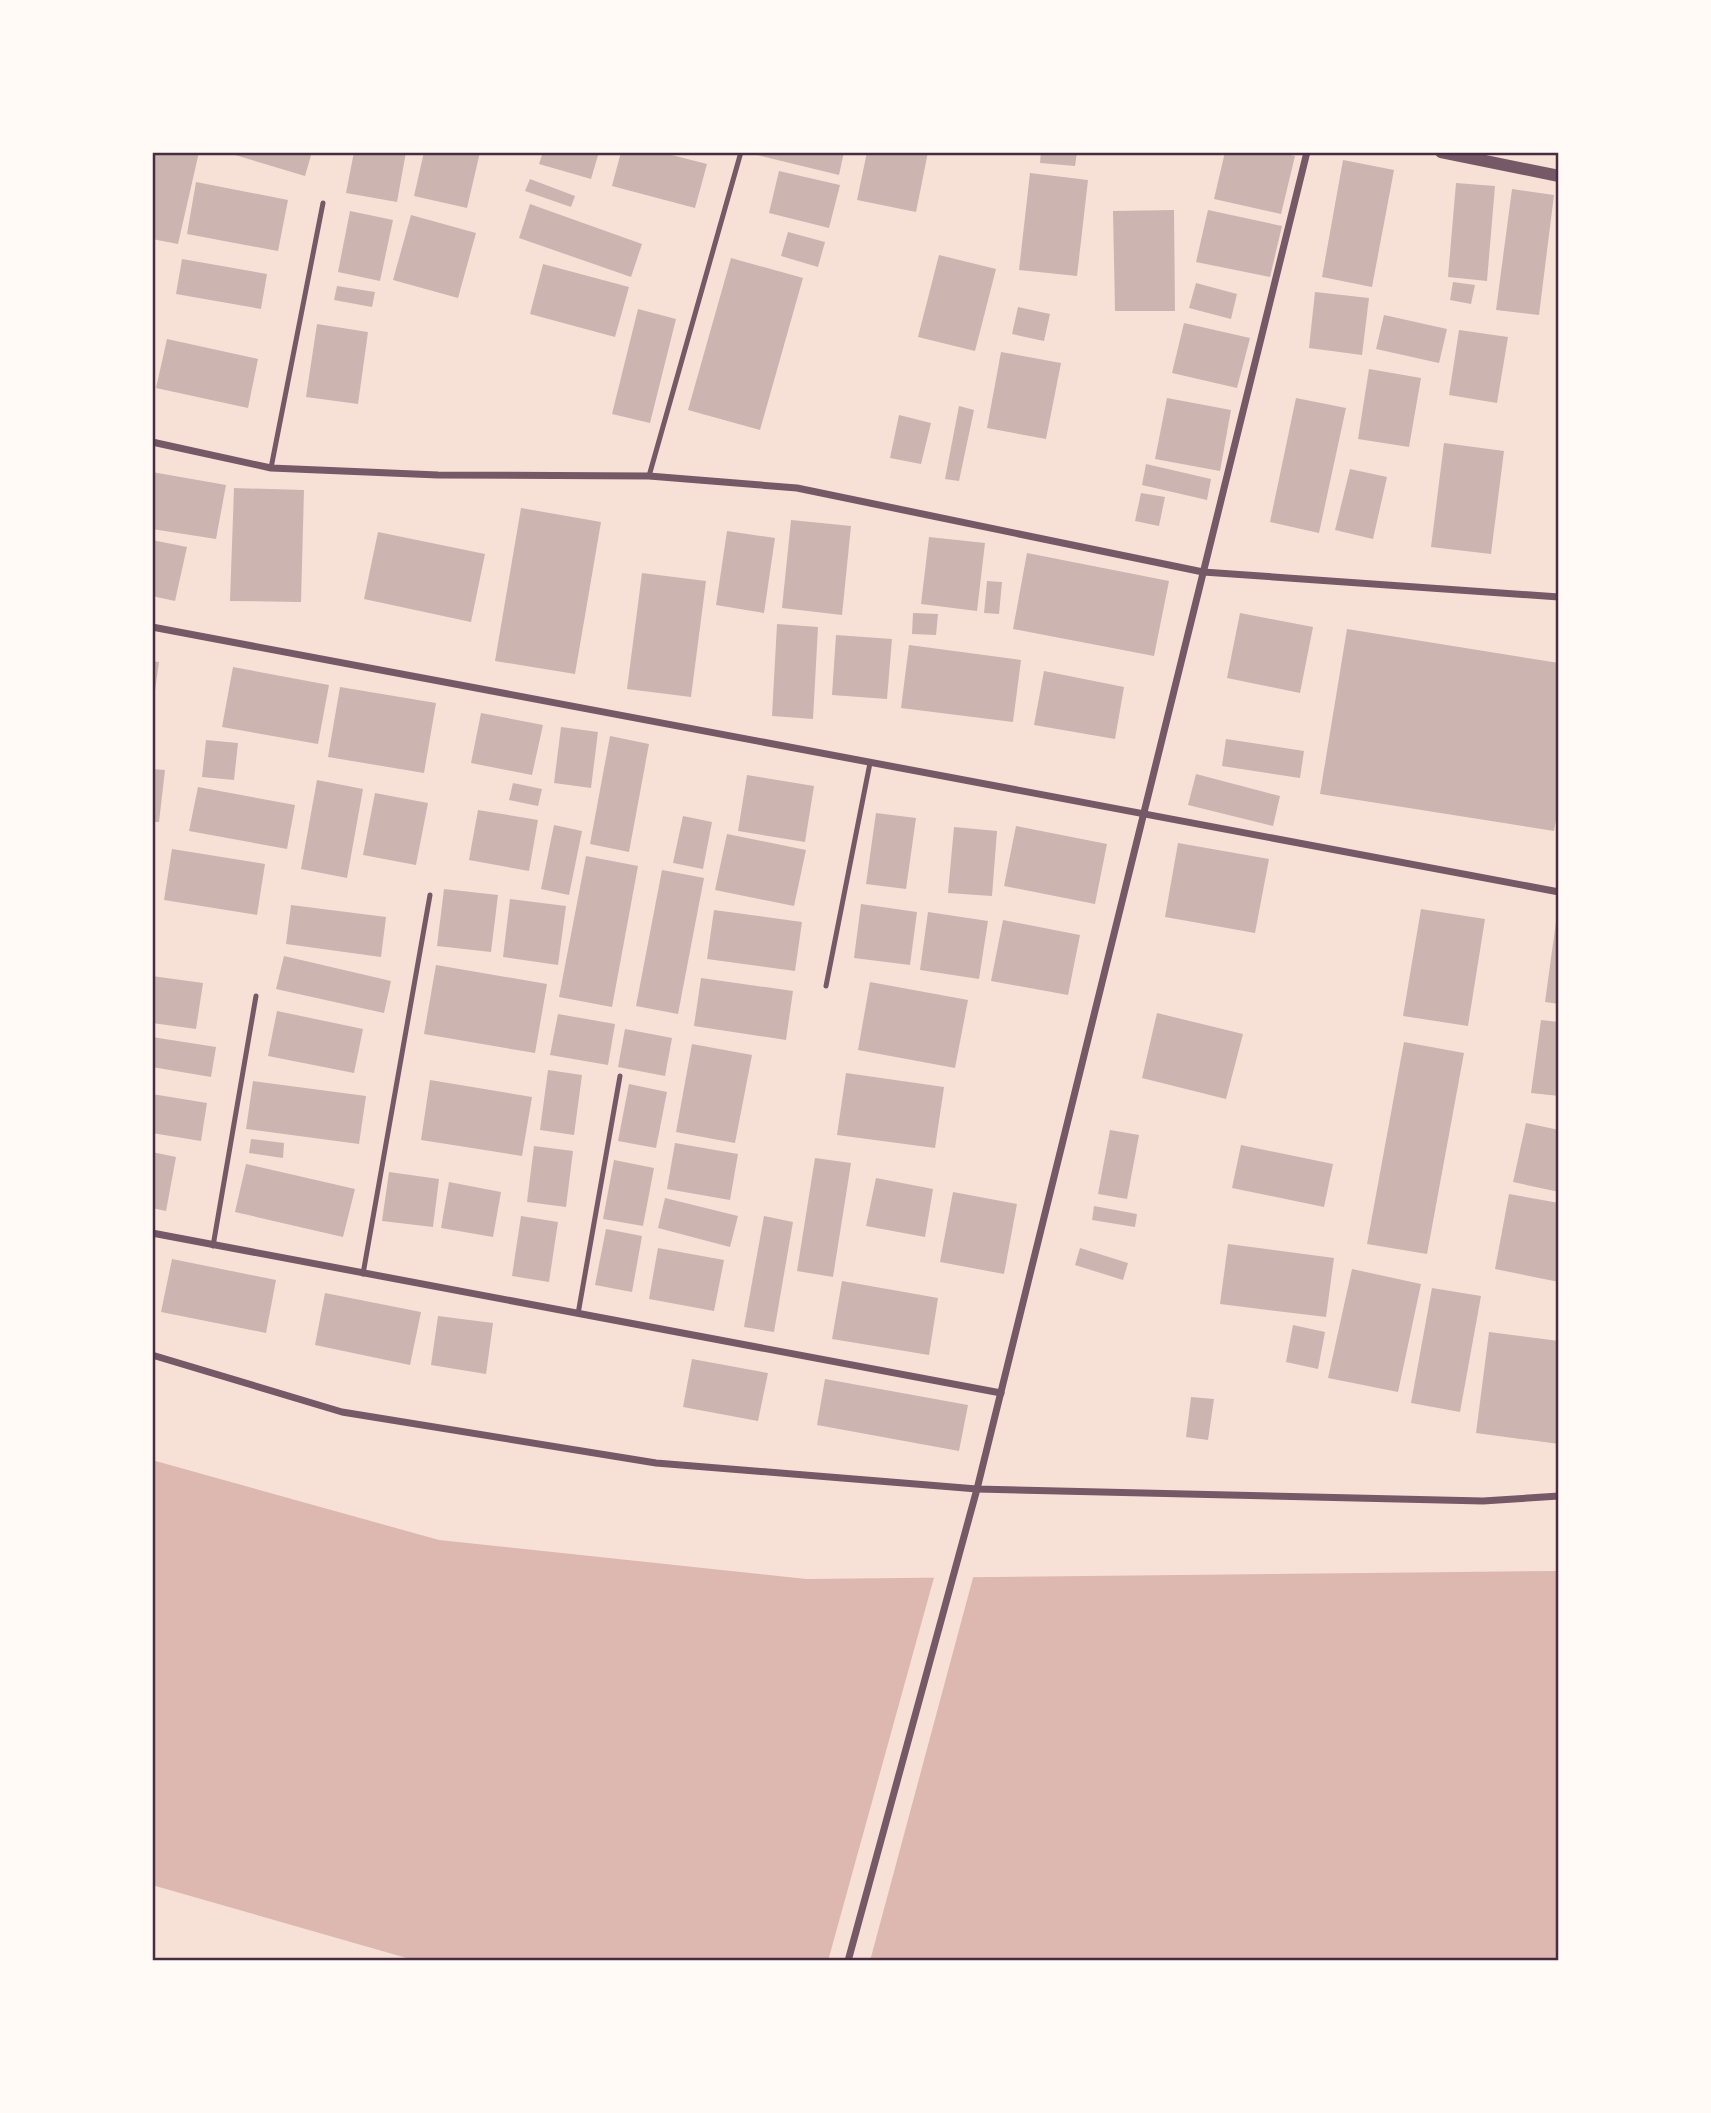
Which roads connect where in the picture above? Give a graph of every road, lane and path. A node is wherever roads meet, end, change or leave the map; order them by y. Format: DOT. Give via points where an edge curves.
graph roads {
  1 [pos="741,152"];
  2 [pos="1307,152"];
  3 [pos="1441,152"];
  4 [pos="1559,176"];
  5 [pos="323,203"];
  6 [pos="152,442"];
  7 [pos="271,468"];
  8 [pos="649,476"];
  9 [pos="1203,572"];
  10 [pos="1559,597"];
  11 [pos="152,628"];
  12 [pos="870,763"];
  13 [pos="1144,815"];
  14 [pos="1559,892"];
  15 [pos="430,895"];
  16 [pos="826,986"];
  17 [pos="256,996"];
  18 [pos="620,1076"];
  19 [pos="152,1233"];
  20 [pos="213,1246"];
  21 [pos="363,1274"];
  22 [pos="578,1314"];
  23 [pos="152,1355"];
  24 [pos="1001,1393"];
  25 [pos="977,1489"];
  26 [pos="1559,1496"];
  27 [pos="848,1961"];
  1 -- 8 [label="lane"];
  2 -- 9 [label="street"];
  3 -- 4 [label="street"];
  5 -- 7 [label="lane"];
  6 -- 7 [label="street"];
  7 -- 8 [label="street"];
  8 -- 9 [label="street" via="797,488"];
  9 -- 10 [label="street"];
  9 -- 13 [label="street"];
  11 -- 12 [label="street"];
  12 -- 13 [label="street"];
  12 -- 16 [label="lane"];
  13 -- 14 [label="street"];
  13 -- 24 [label="street"];
  15 -- 21 [label="lane"];
  17 -- 20 [label="lane"];
  18 -- 22 [label="lane"];
  19 -- 20 [label="street"];
  20 -- 21 [label="street"];
  21 -- 22 [label="street"];
  22 -- 24 [label="street"];
  23 -- 25 [label="street" via="342,1412 629,1459"];
  24 -- 25 [label="street"];
  25 -- 26 [label="street" via="1483,1501"];
  25 -- 27 [label="street"];
}
